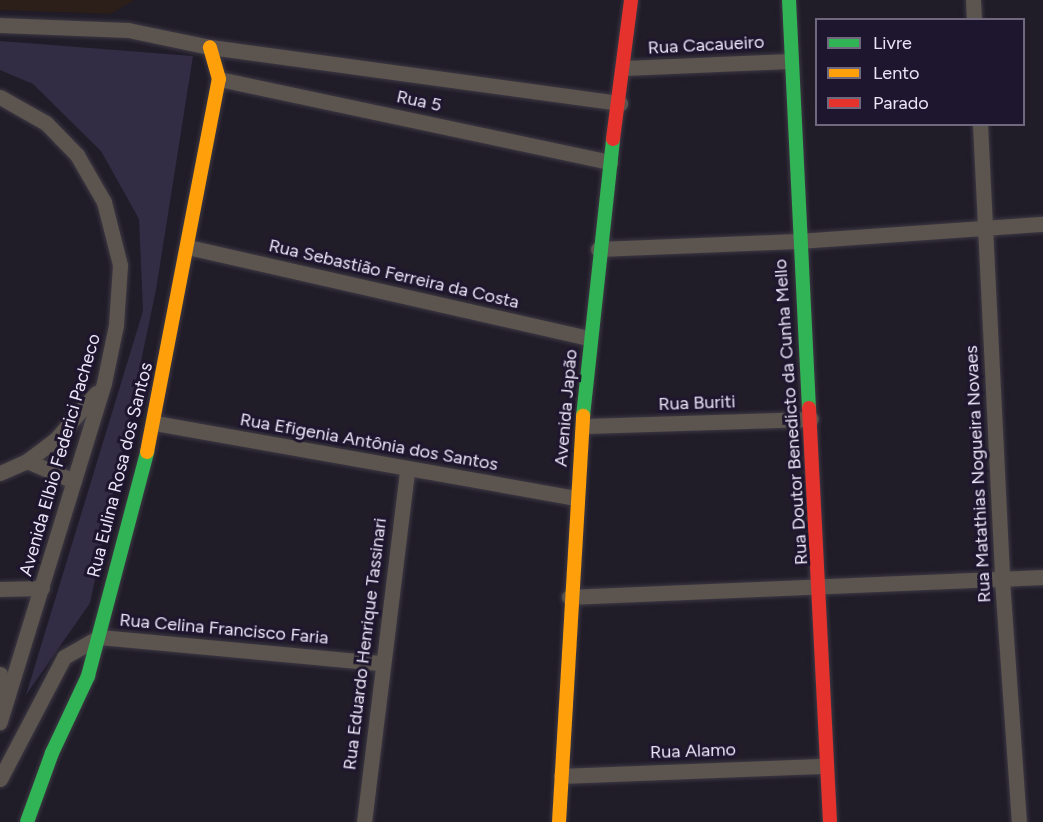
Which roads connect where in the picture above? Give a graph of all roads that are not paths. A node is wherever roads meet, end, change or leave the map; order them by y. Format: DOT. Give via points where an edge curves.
graph roads {
  1 [pos="631,0"];
  2 [pos="789,0"];
  3 [pos="973,0"];
  4 [pos="974,18"];
  5 [pos="0,25"];
  6 [pos="210,47"];
  7 [pos="790,61"];
  8 [pos="624,68"];
  9 [pos="219,79"];
  10 [pos="0,96"];
  11 [pos="621,103"];
  12 [pos="980,126"];
  13 [pos="610,162"];
  14 [pos="1043,224"];
  15 [pos="986,228"];
  16 [pos="798,241"];
  17 [pos="188,247"];
  18 [pos="598,249"];
  19 [pos="591,338"];
  20 [pos="104,383"];
  21 [pos="811,418"];
  22 [pos="154,423"];
  23 [pos="585,426"];
  24 [pos="27,461"];
  25 [pos="407,470"];
  26 [pos="0,473"];
  27 [pos="74,481"];
  28 [pos="576,498"];
  29 [pos="1043,577"];
  30 [pos="1002,580"];
  31 [pos="820,587"];
  32 [pos="42,588"];
  33 [pos="0,589"];
  34 [pos="569,597"];
  35 [pos="99,637"];
  36 [pos="380,663"];
  37 [pos="0,674"];
  38 [pos="2,717"];
  39 [pos="826,766"];
  40 [pos="561,776"];
  41 [pos="0,779"];
  42 [pos="27,822"];
  43 [pos="364,822"];
  44 [pos="559,822"];
  45 [pos="830,822"];
  46 [pos="1019,822"];
  1 -- 8 [label="street, Avenida Japão"];
  2 -- 7 [label="street, Rua Doutor Benedicto da Cunha Mello"];
  3 -- 4 [label="street"];
  5 -- 6 [label="street" via="128,30"];
  6 -- 9 [label="street, Rua Eulina Rosa dos Santos"];
  6 -- 11 [label="street"];
  7 -- 8 [label="street, Rua Cacaueiro"];
  7 -- 16 [label="street, Rua Doutor Benedicto da Cunha Mello"];
  8 -- 11 [label="street, Avenida Japão"];
  9 -- 13 [label="street, Rua 5"];
  9 -- 17 [label="street, Rua Eulina Rosa dos Santos"];
  10 -- 20 [label="street, Avenida Elbio Federici Pacheco" via="46,123 77,155 104,202 120,265 116,326"];
  11 -- 13 [label="street, Avenida Japão"];
  12 -- 15 [label="street, Rua Matathias Nogueira Novaes"];
  13 -- 18 [label="street, Avenida Japão"];
  14 -- 15 [label="street"];
  15 -- 16 [label="street"];
  15 -- 30 [label="street, Rua Matathias Nogueira Novaes"];
  16 -- 18 [label="street"];
  16 -- 21 [label="street, Rua Doutor Benedicto da Cunha Mello"];
  17 -- 19 [label="street, Rua Sebastião Ferreira da Costa"];
  17 -- 22 [label="street, Rua Eulina Rosa dos Santos"];
  18 -- 19 [label="street, Avenida Japão"];
  19 -- 23 [label="street, Avenida Japão"];
  20 -- 24 [label="street" via="77,418"];
  20 -- 27 [label="street, Avenida Elbio Federici Pacheco"];
  21 -- 23 [label="street, Rua Buriti"];
  21 -- 31 [label="street, Rua Doutor Benedicto da Cunha Mello"];
  22 -- 25 [label="street, Rua Efigenia Antônia dos Santos"];
  22 -- 35 [label="street, Rua Eulina Rosa dos Santos"];
  23 -- 28 [label="street, Avenida Japão"];
  24 -- 26 [label="street"];
  24 -- 27 [label="street"];
  25 -- 28 [label="street, Rua Efigenia Antônia dos Santos"];
  25 -- 36 [label="street, Rua Eduardo Henrique Tassinari"];
  27 -- 32 [label="street, Avenida Elbio Federici Pacheco"];
  28 -- 34 [label="street, Avenida Japão"];
  29 -- 30 [label="street"];
  30 -- 31 [label="street"];
  30 -- 46 [label="street, Rua Matathias Nogueira Novaes"];
  31 -- 34 [label="street"];
  31 -- 39 [label="street, Rua Doutor Benedicto da Cunha Mello"];
  32 -- 33 [label="street"];
  32 -- 38 [label="street, Avenida Elbio Federici Pacheco"];
  34 -- 40 [label="street, Avenida Japão"];
  35 -- 36 [label="street, Rua Celina Francisco Faria"];
  35 -- 41 [label="street" via="64,657"];
  35 -- 42 [label="street, Rua Eulina Rosa dos Santos" via="88,676 52,753"];
  36 -- 43 [label="street, Rua Eduardo Henrique Tassinari"];
  37 -- 38 [label="street"];
  39 -- 40 [label="street, Rua Alamo"];
  39 -- 45 [label="street, Rua Doutor Benedicto da Cunha Mello"];
  40 -- 44 [label="street, Avenida Japão"];
}
